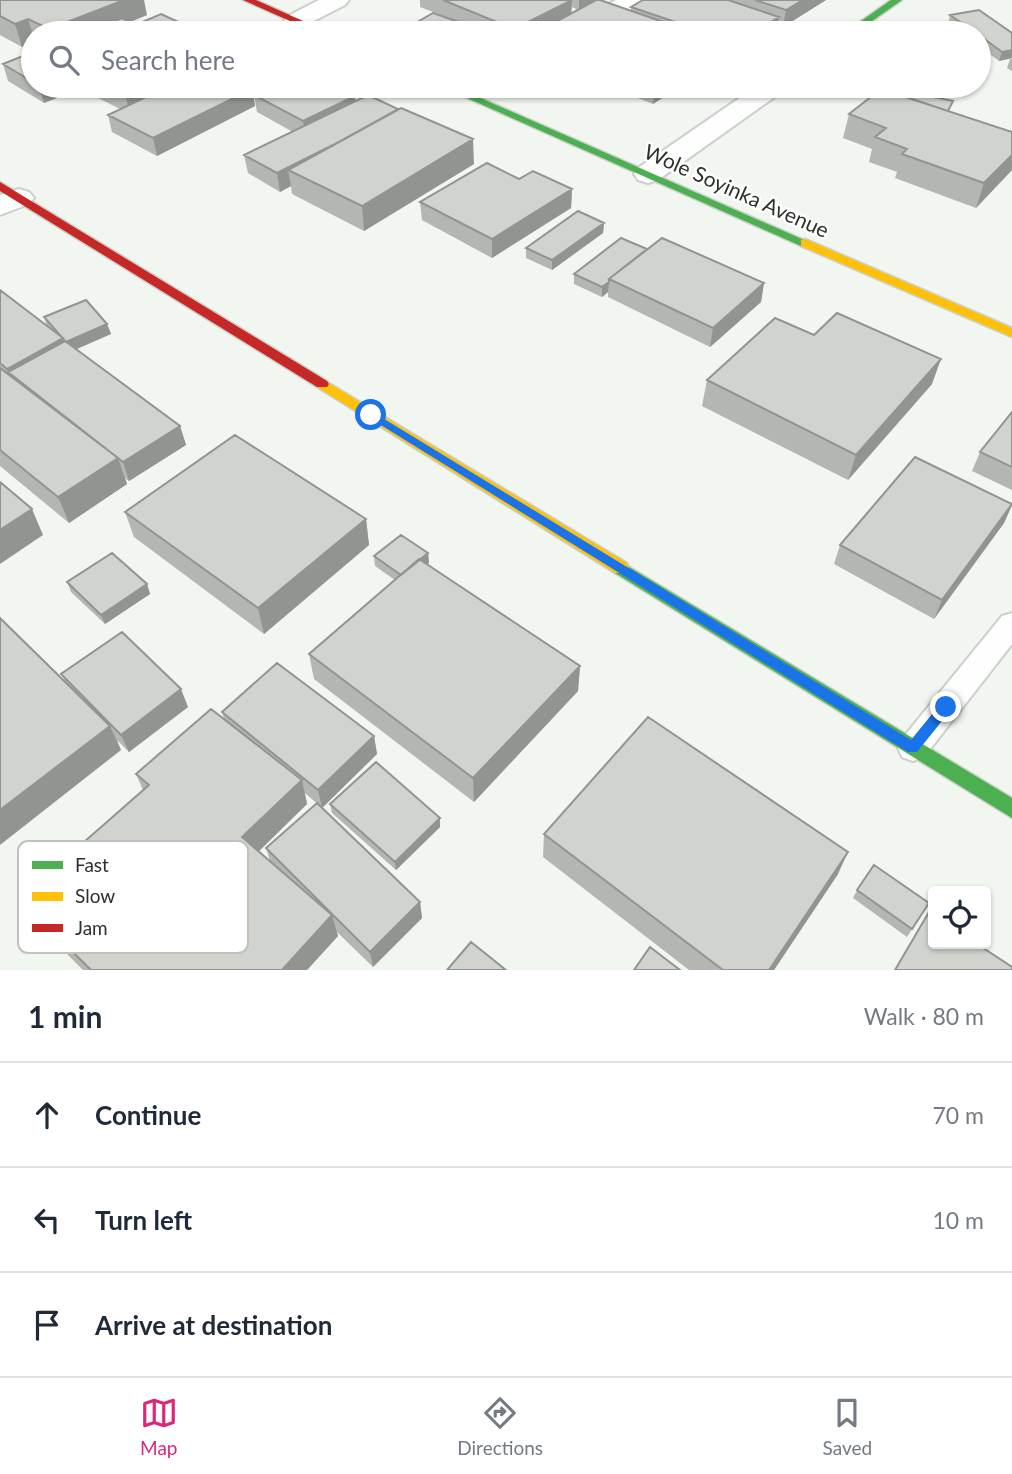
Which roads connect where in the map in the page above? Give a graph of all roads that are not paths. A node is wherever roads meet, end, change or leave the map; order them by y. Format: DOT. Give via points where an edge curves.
graph roads {
  1 [pos="248,0"];
  2 [pos="337,0"];
  3 [pos="634,0"];
  4 [pos="897,0"];
  5 [pos="607,14"];
  6 [pos="296,21"];
  7 [pos="866,21"];
  8 [pos="473,98"];
  9 [pos="757,98"];
  10 [pos="648,174"];
  11 [pos="6,197"];
  12 [pos="1012,333"];
  13 [pos="1012,624"];
  14 [pos="912,748"];
  15 [pos="1012,809"];
  1 -- 6 [label="street"];
  2 -- 6 [label="street"];
  3 -- 5 [label="street"];
  4 -- 7 [label="street"];
  8 -- 10 [label="street, Wole Soyinka Avenue"];
  9 -- 10 [label="street"];
  10 -- 12 [label="street, Wole Soyinka Avenue"];
  11 -- 14 [label="street"];
  13 -- 14 [label="lane"];
  14 -- 15 [label="street"];
}
